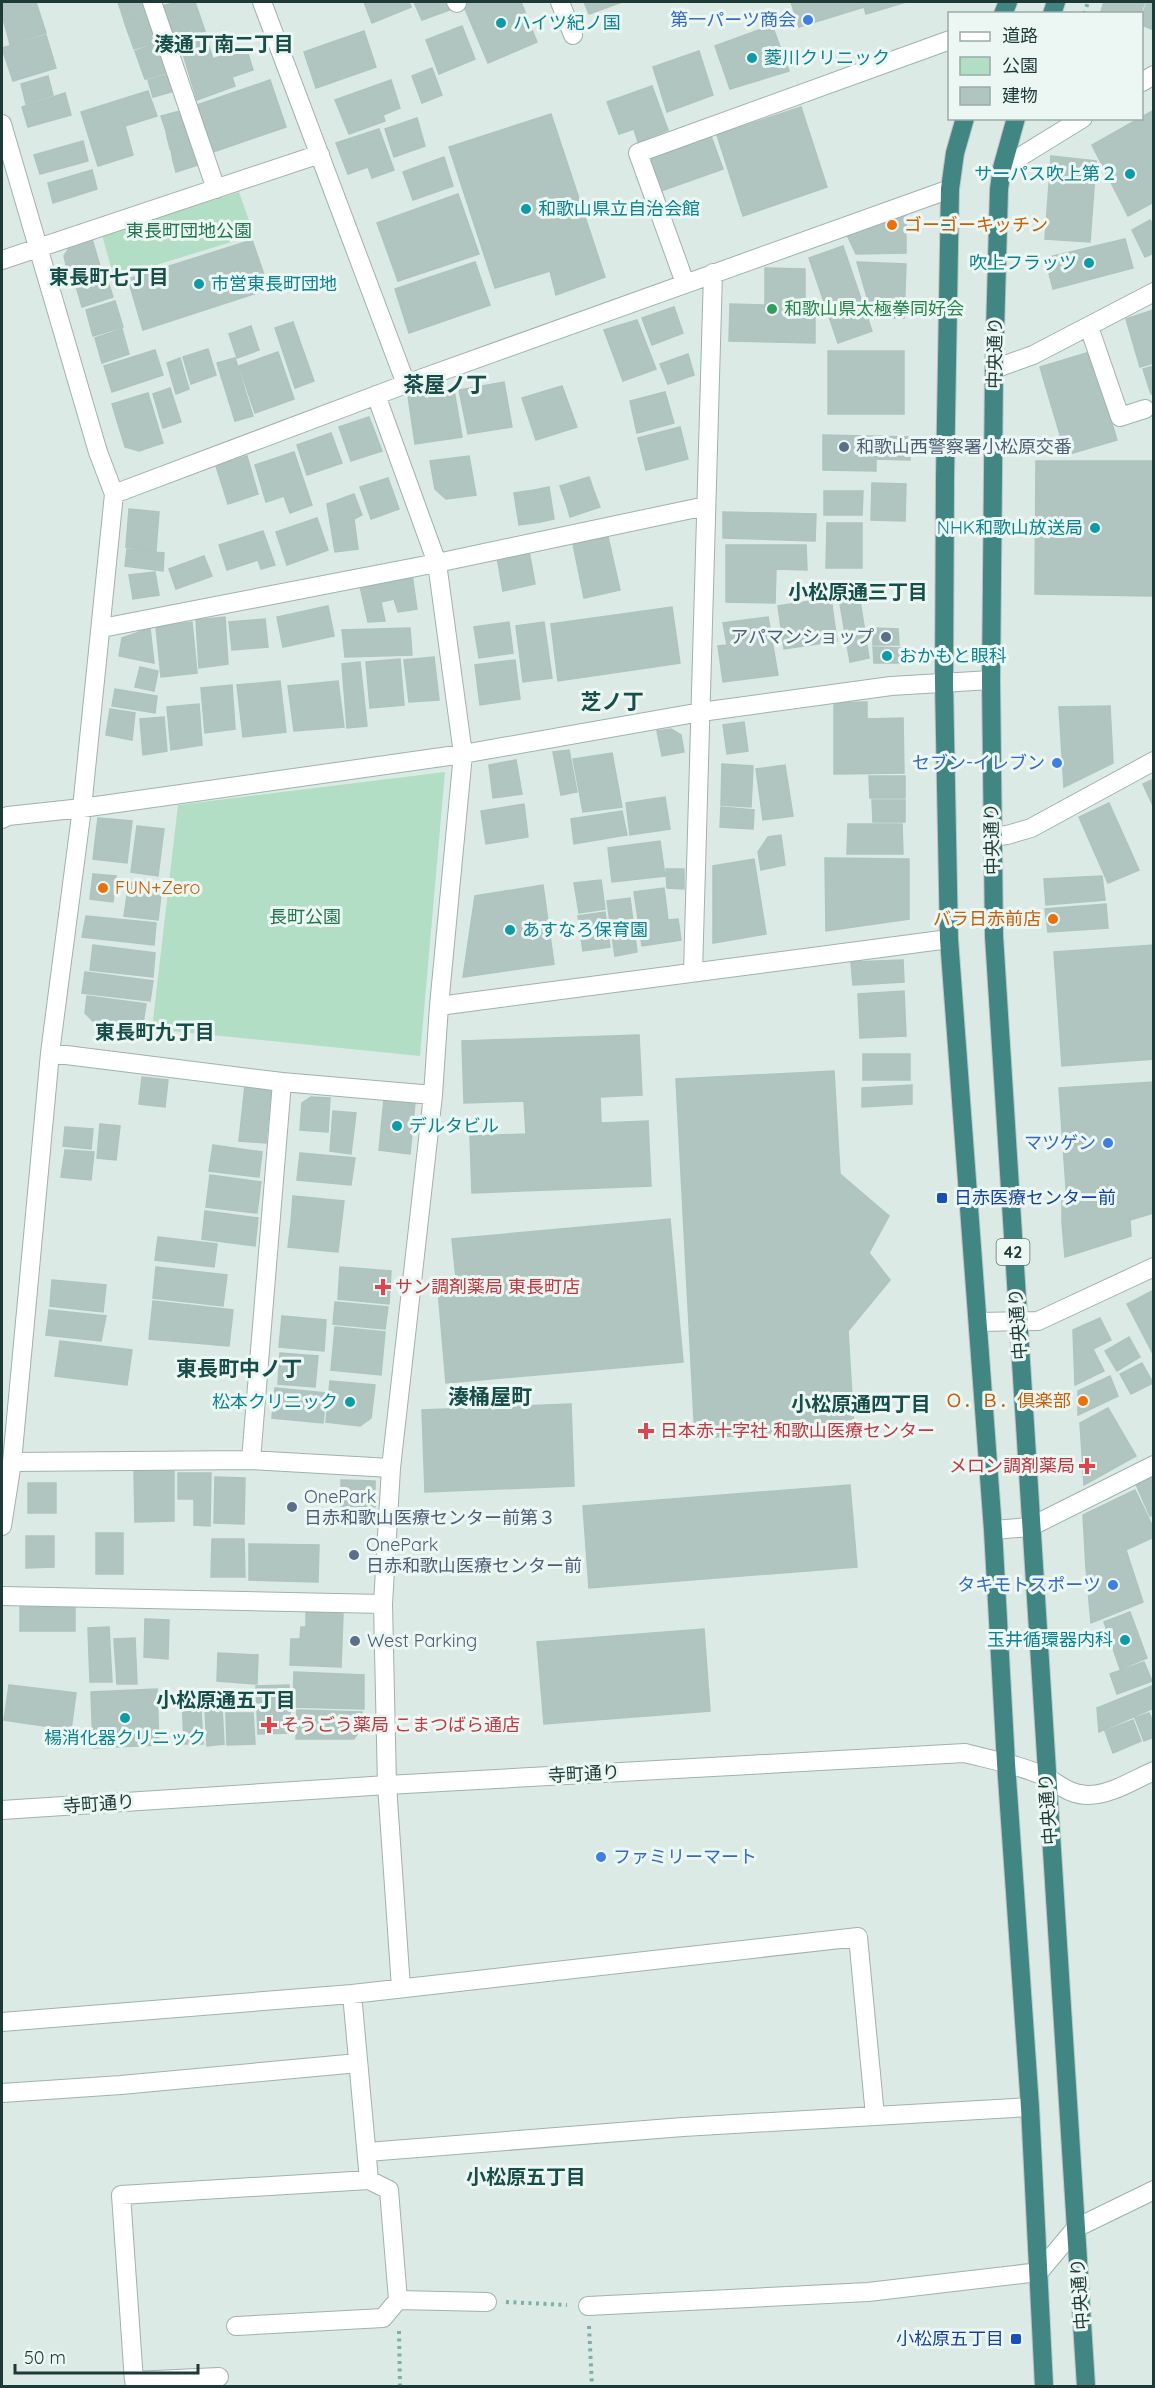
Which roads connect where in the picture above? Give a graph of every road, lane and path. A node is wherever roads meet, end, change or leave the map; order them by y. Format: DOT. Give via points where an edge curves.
graph roads {
  1 [pos="152,2"];
  2 [pos="262,2"];
  3 [pos="560,2"];
  4 [pos="573,35"];
  5 [pos="948,41"];
  6 [pos="964,120"];
  7 [pos="1015,120"];
  8 [pos="1080,120"];
  9 [pos="2,124"];
  10 [pos="320,154"];
  11 [pos="1002,168"];
  12 [pos="216,189"];
  13 [pos="950,189"];
  14 [pos="37,249"];
  15 [pos="2,260"];
  16 [pos="714,273"];
  17 [pos="685,283"];
  18 [pos="1154,292"];
  19 [pos="1089,327"];
  20 [pos="994,369"];
  21 [pos="406,384"];
  22 [pos="376,395"];
  23 [pos="1145,409"];
  24 [pos="114,494"];
  25 [pos="706,506"];
  26 [pos="437,563"];
  27 [pos="102,628"];
  28 [pos="991,680"];
  29 [pos="944,683"];
  30 [pos="701,712"];
  31 [pos="463,754"];
  32 [pos="1154,761"];
  33 [pos="82,808"];
  34 [pos="2,819"];
  35 [pos="992,837"];
  36 [pos="949,939"];
  37 [pos="693,972"];
  38 [pos="439,1006"];
  39 [pos="50,1053"];
  40 [pos="282,1082"];
  41 [pos="433,1095"];
  42 [pos="1154,1267"];
  43 [pos="1017,1321"];
  44 [pos="978,1322"];
  45 [pos="251,1460"];
  46 [pos="12,1462"];
  47 [pos="1154,1465"];
  48 [pos="391,1468"];
  49 [pos="2,1526"];
  50 [pos="1030,1527"];
  51 [pos="993,1530"];
  52 [pos="2,1596"];
  53 [pos="383,1604"];
  54 [pos="1006,1763"];
  55 [pos="1154,1771"];
  56 [pos="1046,1778"];
  57 [pos="387,1785"];
  58 [pos="2,1810"];
  59 [pos="401,1988"];
  60 [pos="352,1994"];
  61 [pos="2,2022"];
  62 [pos="358,2063"];
  63 [pos="2,2093"];
  64 [pos="1030,2107"];
  65 [pos="875,2116"];
  66 [pos="367,2152"];
  67 [pos="369,2180"];
  68 [pos="1154,2190"];
  69 [pos="1076,2228"];
  70 [pos="1039,2272"];
  71 [pos="398,2300"];
  72 [pos="487,2302"];
  73 [pos="588,2306"];
  74 [pos="236,2326"];
  75 [pos="219,2378"];
  76 [pos="400,2386"];
  77 [pos="592,2386"];
  78 [pos="1044,2386"];
  79 [pos="1086,2386"];
  1 -- 12 [label="street"];
  2 -- 10 [label="street"];
  3 -- 4 [label="street"];
  5 -- 17 [label="street" via="638,153"];
  6 -- 13 [label="highway, 42"];
  7 -- 11 [label="highway, 中央通り / 42"];
  8 -- 11 [label="street"];
  9 -- 14 [label="street"];
  10 -- 12 [label="street"];
  10 -- 21 [label="street"];
  11 -- 20 [label="highway, 中央通り / 42"];
  12 -- 14 [label="street"];
  13 -- 16 [label="street"];
  13 -- 29 [label="highway, 42"];
  14 -- 15 [label="street"];
  14 -- 24 [label="street"];
  16 -- 17 [label="street"];
  16 -- 25 [label="street"];
  17 -- 21 [label="street"];
  18 -- 19 [label="street"];
  19 -- 20 [label="street"];
  19 -- 23 [label="street" via="1120,417"];
  20 -- 28 [label="highway, 中央通り / 42"];
  21 -- 22 [label="street"];
  22 -- 24 [label="street"];
  22 -- 26 [label="street"];
  24 -- 27 [label="street"];
  25 -- 26 [label="street"];
  25 -- 30 [label="street"];
  26 -- 27 [label="street"];
  26 -- 31 [label="street"];
  27 -- 33 [label="street"];
  28 -- 29 [label="street"];
  28 -- 35 [label="highway, 中央通り / 42"];
  29 -- 30 [label="street" via="891,686"];
  29 -- 36 [label="highway, 42"];
  30 -- 31 [label="street"];
  30 -- 37 [label="street"];
  31 -- 33 [label="street"];
  31 -- 38 [label="street"];
  32 -- 35 [label="street" via="1031,828"];
  33 -- 34 [label="street"];
  33 -- 39 [label="street"];
  35 -- 43 [label="highway, 中央通り / 42" via="994,936"];
  36 -- 37 [label="street"];
  36 -- 44 [label="highway, 42"];
  37 -- 38 [label="street"];
  38 -- 41 [label="street"];
  39 -- 40 [label="street"];
  39 -- 46 [label="street"];
  40 -- 41 [label="street"];
  40 -- 45 [label="street"];
  41 -- 48 [label="street"];
  42 -- 43 [label="street" via="1038,1321"];
  43 -- 44 [label="street"];
  43 -- 50 [label="highway, 中央通り / 42"];
  44 -- 51 [label="highway, 42"];
  45 -- 46 [label="street"];
  45 -- 48 [label="street"];
  46 -- 49 [label="street"];
  47 -- 50 [label="street"];
  48 -- 53 [label="street"];
  50 -- 51 [label="street"];
  50 -- 56 [label="highway, 中央通り / 42"];
  51 -- 54 [label="highway, 42"];
  52 -- 53 [label="street"];
  53 -- 57 [label="street"];
  54 -- 56 [label="street, 寺町通り"];
  54 -- 57 [label="street, 寺町通り" via="965,1753"];
  54 -- 64 [label="highway, 42"];
  55 -- 56 [label="street, 寺町通り" via="1115,1789 1088,1795 1068,1792"];
  56 -- 69 [label="highway, 中央通り / 42"];
  57 -- 58 [label="street, 寺町通り"];
  57 -- 59 [label="street"];
  59 -- 60 [label="street"];
  59 -- 65 [label="street" via="858,1936"];
  60 -- 61 [label="street"];
  60 -- 62 [label="street"];
  62 -- 63 [label="street"];
  62 -- 66 [label="street"];
  64 -- 65 [label="street"];
  64 -- 70 [label="highway, 42"];
  65 -- 66 [label="street"];
  66 -- 67 [label="street"];
  67 -- 71 [label="street" via="389,2190"];
  67 -- 75 [label="street" via="121,2195 134,2382"];
  68 -- 69 [label="street"];
  69 -- 70 [label="street"];
  69 -- 79 [label="highway, 中央通り / 42"];
  70 -- 73 [label="street" via="868,2292"];
  70 -- 78 [label="highway, 42"];
  71 -- 72 [label="street"];
  71 -- 74 [label="street" via="382,2318"];
  71 -- 76 [label="path"];
  72 -- 73 [label="path"];
  73 -- 77 [label="path"];
}
